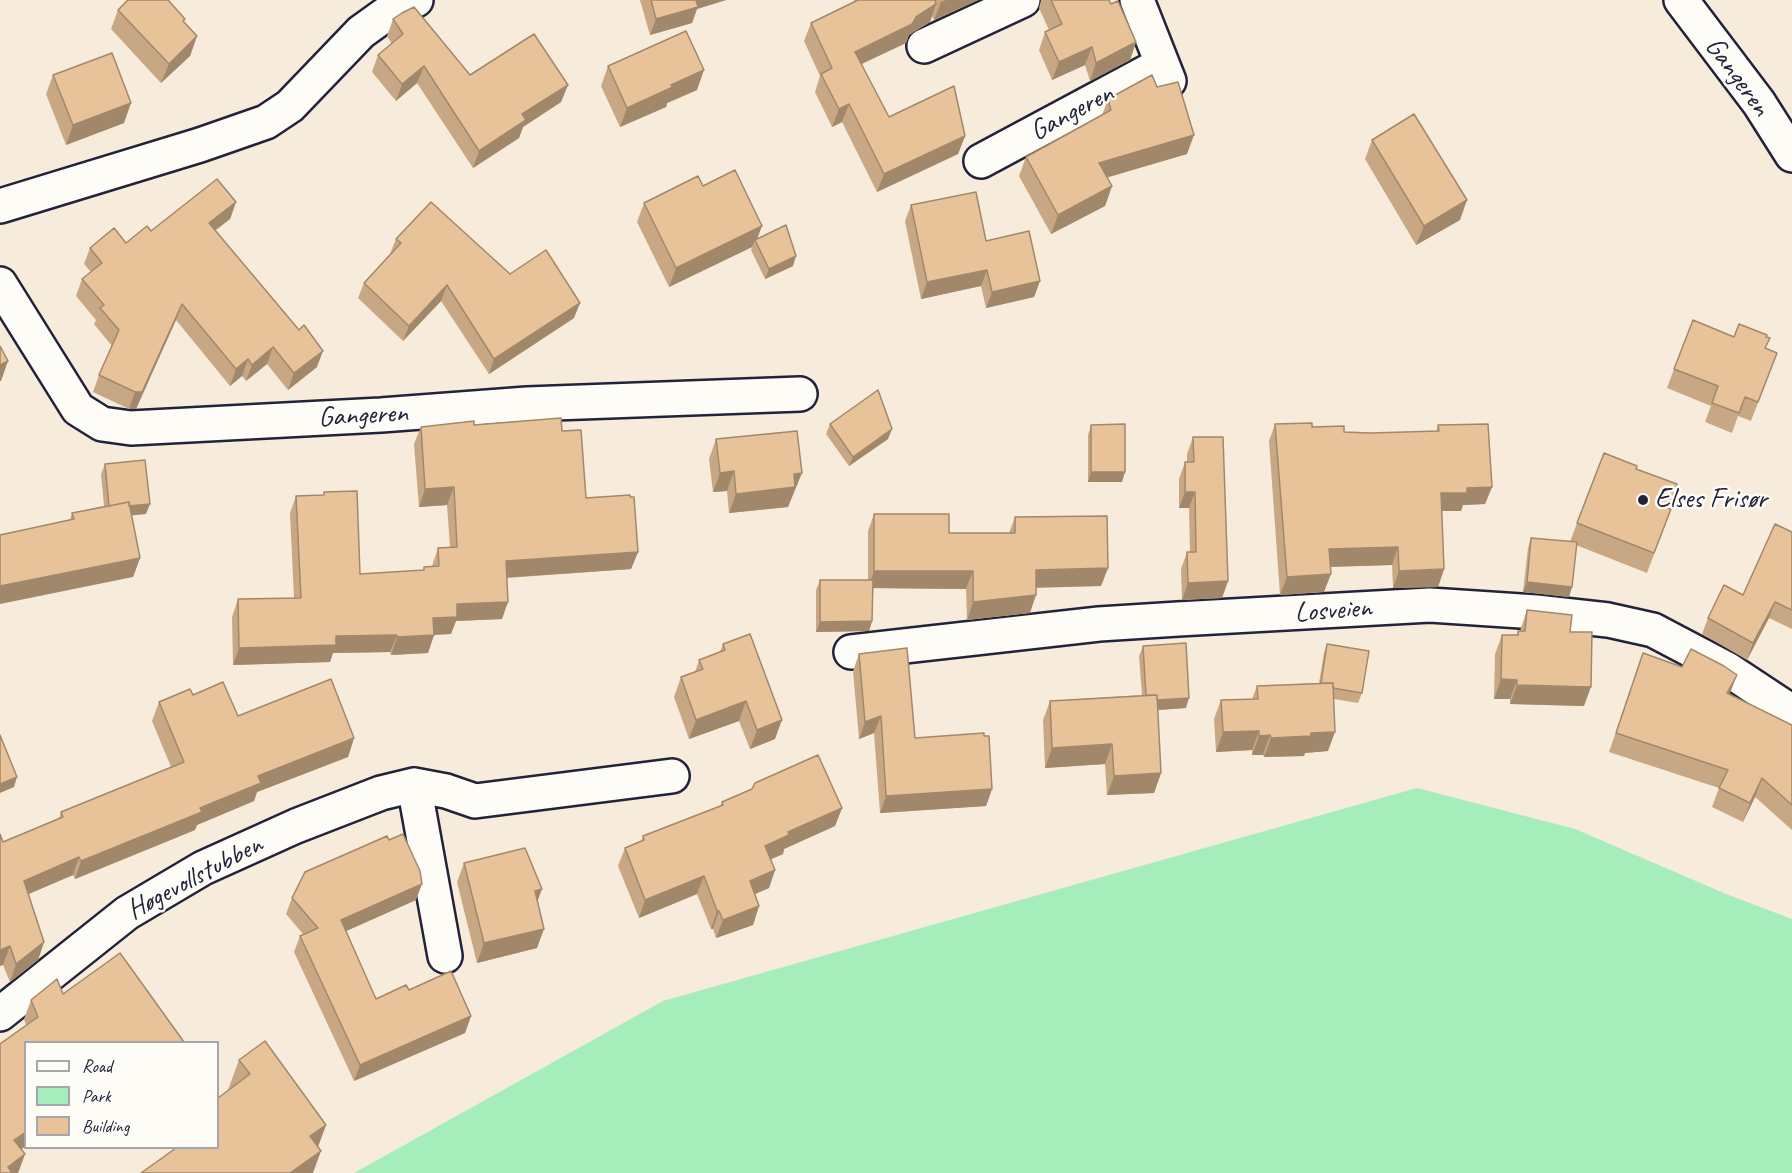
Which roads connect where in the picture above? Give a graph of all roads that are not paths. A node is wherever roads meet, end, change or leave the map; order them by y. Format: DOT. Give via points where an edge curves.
graph roads {
  1 [pos="416,0"];
  2 [pos="1023,0"];
  3 [pos="1137,0"];
  4 [pos="1681,0"];
  5 [pos="924,46"];
  6 [pos="1792,154"];
  7 [pos="981,161"];
  8 [pos="0,206"];
  9 [pos="0,284"];
  10 [pos="800,394"];
  11 [pos="851,652"];
  12 [pos="1792,712"];
  13 [pos="672,776"];
  14 [pos="414,785"];
  15 [pos="445,956"];
  16 [pos="0,1014"];
  1 -- 8 [label="street" via="361,32 290,106 266,122"];
  2 -- 5 [label="street"];
  3 -- 7 [label="street, Gangeren" via="1166,73"];
  4 -- 6 [label="street, Gangeren" via="1759,103"];
  9 -- 10 [label="street, Gangeren" via="78,409 102,424 131,428 527,404"];
  11 -- 12 [label="street, Losveien" via="1099,624 1430,605 1608,620 1653,630 1727,669"];
  13 -- 14 [label="street, Høgevollstubben" via="475,801"];
  14 -- 15 [label="street"];
  14 -- 16 [label="street, Høgevollstubben" via="339,809 203,868 127,913"];
}
